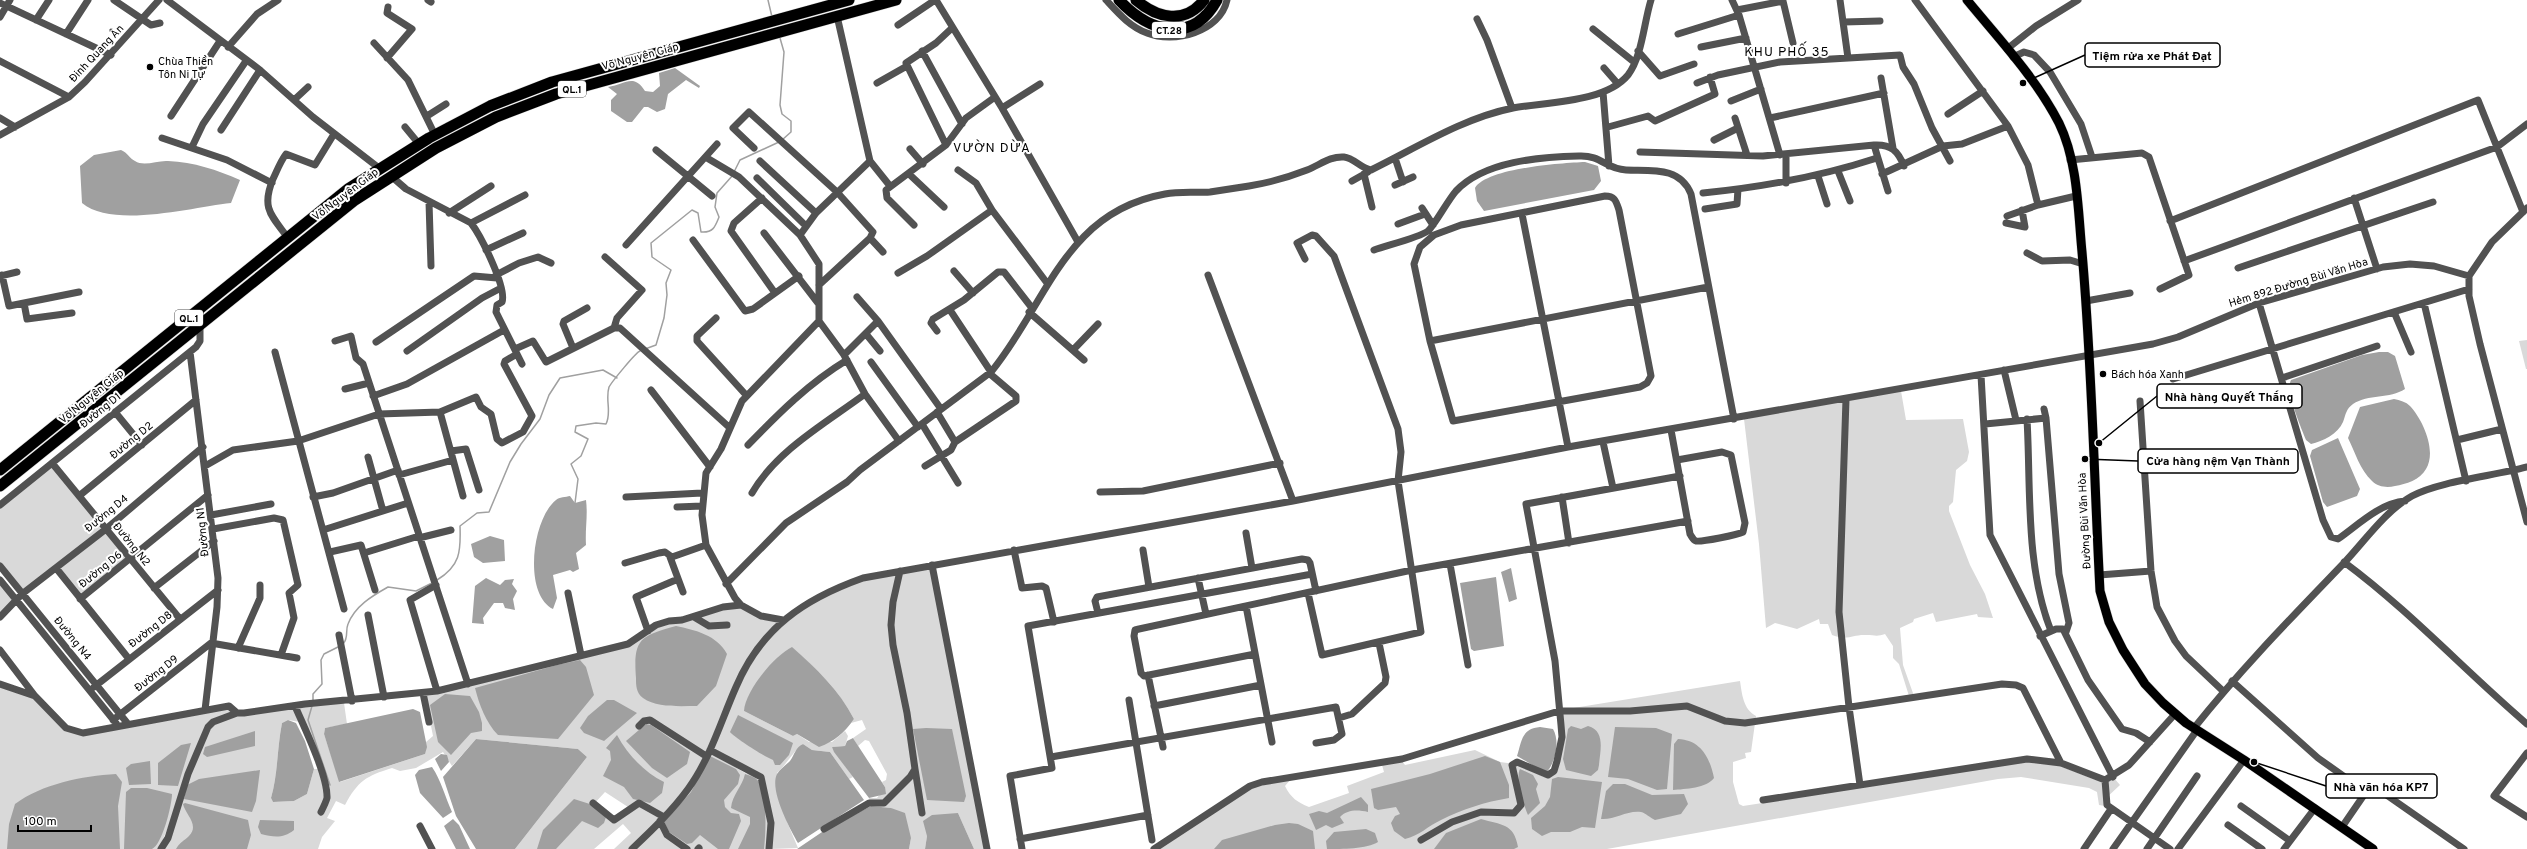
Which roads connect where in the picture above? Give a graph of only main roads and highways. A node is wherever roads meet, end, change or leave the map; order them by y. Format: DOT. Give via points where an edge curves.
graph roads {
  1 [pos="849,0"];
  2 [pos="896,0"];
  3 [pos="1119,0"];
  4 [pos="1136,0"];
  5 [pos="1204,0"];
  6 [pos="1217,0"];
  7 [pos="1967,0"];
  8 [pos="833,2"];
  9 [pos="0,470"];
  10 [pos="0,486"];
  11 [pos="2373,849"];
  1 -- 8 [label="highway, QL.1"];
  2 -- 10 [label="highway, Võ Nguyên Giáp / QL.1" via="556,94 496,117 436,148 355,200"];
  3 -- 6 [label="highway, CT.28" via="1152,26 1169,30 1186,28 1201,20 1212,10"];
  4 -- 5 [label="highway, CT.28" via="1161,16 1175,17 1188,14"];
  7 -- 11 [label="main road, Đường Bùi Văn Hòa" via="2043,96 2059,124 2070,160 2086,301 2099,575 2103,607 2123,650 2145,684 2175,714"];
  8 -- 9 [label="highway, Võ Nguyên Giáp / QL.1" via="552,82 490,106 435,135 348,189"];
}
